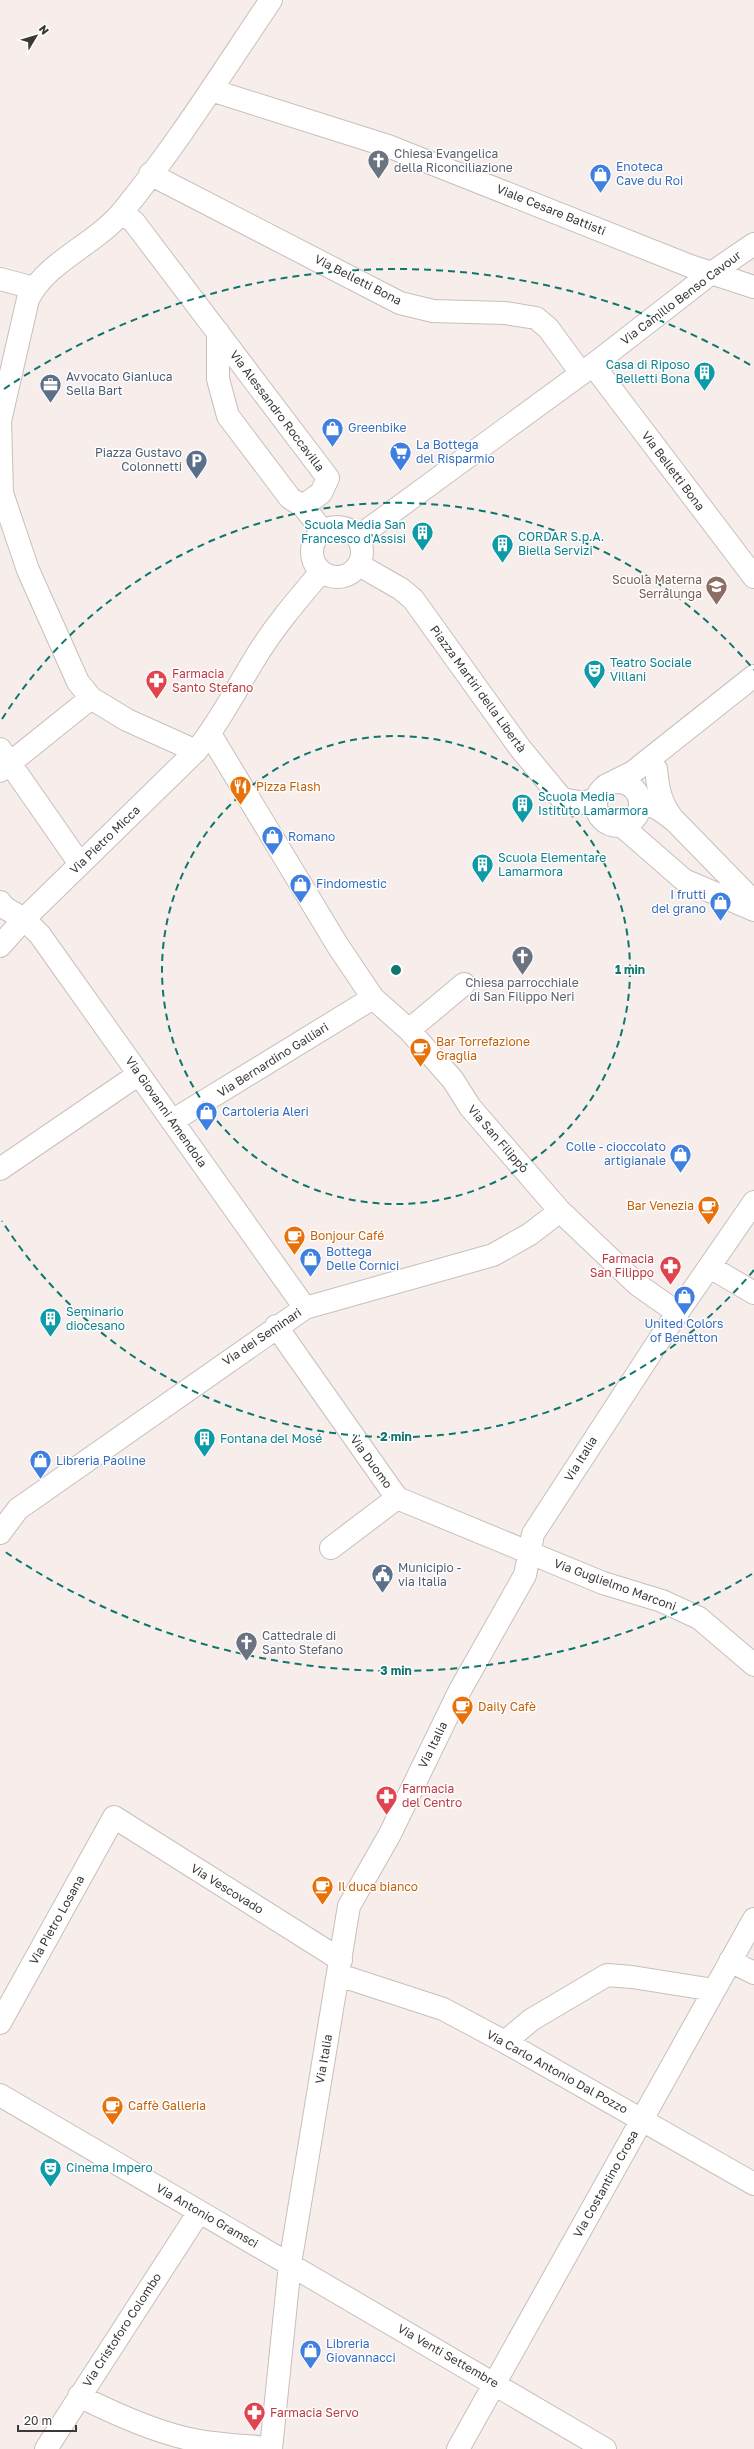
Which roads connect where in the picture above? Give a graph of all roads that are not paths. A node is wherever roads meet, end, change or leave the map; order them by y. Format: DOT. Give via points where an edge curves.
graph roads {
  1 [pos="271,0"];
  2 [pos="211,90"];
  3 [pos="150,174"];
  4 [pos="122,212"];
  5 [pos="754,244"];
  6 [pos="710,274"];
  7 [pos="0,279"];
  8 [pos="754,287"];
  9 [pos="34,288"];
  10 [pos="218,332"];
  11 [pos="587,369"];
  12 [pos="303,506"];
  13 [pos="322,530"];
  14 [pos="358,537"];
  15 [pos="359,565"];
  16 [pos="322,572"];
  17 [pos="754,577"];
  18 [pos="754,676"];
  19 [pos="91,698"];
  20 [pos="210,734"];
  21 [pos="680,734"];
  22 [pos="196,751"];
  23 [pos="3,761"];
  24 [pos="656,769"];
  25 [pos="603,791"];
  26 [pos="639,797"];
  27 [pos="674,821"];
  28 [pos="622,826"];
  29 [pos="80,864"];
  30 [pos="0,902"];
  31 [pos="754,902"];
  32 [pos="754,910"];
  33 [pos="24,919"];
  34 [pos="0,946"];
  35 [pos="464,984"];
  36 [pos="373,998"];
  37 [pos="409,1030"];
  38 [pos="139,1074"];
  39 [pos="172,1121"];
  40 [pos="0,1169"];
  41 [pos="754,1202"];
  42 [pos="560,1211"];
  43 [pos="710,1267"];
  44 [pos="754,1293"];
  45 [pos="305,1308"];
  46 [pos="678,1313"];
  47 [pos="276,1326"];
  48 [pos="397,1498"];
  49 [pos="0,1533"];
  50 [pos="331,1548"];
  51 [pos="531,1553"];
  52 [pos="754,1665"];
  53 [pos="114,1817"];
  54 [pos="754,1918"];
  55 [pos="730,1961"];
  56 [pos="340,1967"];
  57 [pos="754,1973"];
  58 [pos="714,1990"];
  59 [pos="443,2009"];
  60 [pos="0,2023"];
  61 [pos="505,2042"];
  62 [pos="0,2095"];
  63 [pos="642,2120"];
  64 [pos="754,2184"];
  65 [pos="199,2212"];
  66 [pos="290,2264"];
  67 [pos="495,2383"];
  68 [pos="79,2396"];
  69 [pos="46,2449"];
  70 [pos="271,2449"];
  71 [pos="458,2449"];
  72 [pos="605,2449"];
  1 -- 2 [label="street"];
  2 -- 3 [label="street"];
  2 -- 6 [label="street, Viale Cesare Battisti" via="388,146"];
  3 -- 4 [label="street"];
  3 -- 11 [label="street, Via Belletti Bona" via="400,303 433,311 505,313 536,318"];
  4 -- 9 [label="street" via="88,243 46,273"];
  4 -- 10 [label="street, Via Alessandro Roccavilla" via="134,222"];
  5 -- 6 [label="street, Via Camillo Benso Cavour"];
  6 -- 8 [label="street, Viale Cesare Battisti"];
  6 -- 11 [label="street, Via Camillo Benso Cavour"];
  7 -- 9 [label="street"];
  9 -- 19 [label="street" via="28,299 0,421 2,493 28,570 78,682"];
  10 -- 12 [label="street, Via Alessandro Roccavilla" via="218,379 228,416 290,498"];
  10 -- 12 [label="street, Via Alessandro Roccavilla" via="328,478 321,493"];
  11 -- 14 [label="street, Via Camillo Benso Cavour"];
  11 -- 17 [label="street, Via Belletti Bona"];
  12 -- 13 [label="street, Via Alessandro Roccavilla"];
  13 -- 14 [label="street" via="338,526 352,531"];
  13 -- 16 [label="street" via="311,551 312,559"];
  14 -- 15 [label="street" via="362,548"];
  15 -- 16 [label="street" via="345,576 329,576"];
  15 -- 25 [label="street, Piazza Martiri della Libertà" via="401,589 413,599 520,748 562,799 584,803"];
  16 -- 20 [label="street" via="282,619"];
  18 -- 21 [label="street"];
  19 -- 22 [label="street" via="127,720"];
  19 -- 23 [label="street"];
  20 -- 22 [label="street, Via Pietro Micca"];
  20 -- 36 [label="street, Via San Filippo" via="338,946"];
  21 -- 24 [label="street"];
  21 -- 25 [label="street" via="633,772"];
  22 -- 29 [label="street, Via Pietro Micca"];
  23 -- 29 [label="street"];
  24 -- 26 [label="street"];
  24 -- 27 [label="street" via="658,793 663,806"];
  25 -- 26 [label="street" via="622,782 634,788"];
  25 -- 28 [label="street" via="597,811 609,825"];
  26 -- 27 [label="street"];
  26 -- 28 [label="street" via="638,814 634,820"];
  27 -- 31 [label="street"];
  28 -- 32 [label="street" via="684,880"];
  29 -- 33 [label="street, Via Pietro Micca"];
  30 -- 33 [label="street, Via Giovanni Amendola" via="5,908"];
  33 -- 34 [label="street, Via Pietro Micca"];
  33 -- 38 [label="street, Via Giovanni Amendola" via="40,935"];
  35 -- 37 [label="street"];
  36 -- 37 [label="street, Via San Filippo"];
  36 -- 39 [label="street, Via Bernardino Galliari"];
  37 -- 42 [label="street, Via San Filippo" via="453,1080 470,1107"];
  38 -- 39 [label="street, Via Giovanni Amendola"];
  38 -- 40 [label="street"];
  39 -- 45 [label="street, Via Giovanni Amendola"];
  41 -- 43 [label="street, Via Italia"];
  42 -- 45 [label="street, Via dei Seminari" via="530,1234 493,1255"];
  42 -- 46 [label="street, Via San Filippo" via="638,1285"];
  43 -- 44 [label="street"];
  43 -- 46 [label="street, Via Italia"];
  45 -- 47 [label="street, Via dei Seminari"];
  46 -- 51 [label="street, Via Italia" via="598,1432 534,1534"];
  47 -- 48 [label="street, Via Duomo"];
  47 -- 49 [label="street, Via dei Seminari" via="18,1509"];
  48 -- 50 [label="street"];
  48 -- 51 [label="street, Via Duomo"];
  51 -- 52 [label="street, Via Guglielmo Marconi" via="603,1583 662,1601 699,1618"];
  51 -- 56 [label="street, Via Italia" via="525,1575 459,1692 390,1834 349,1906"];
  53 -- 56 [label="street, Via Vescovado"];
  53 -- 60 [label="street, Via Pietro Losana"];
  54 -- 55 [label="street, Via Costantino Crosa"];
  55 -- 57 [label="street"];
  55 -- 58 [label="street, Via Costantino Crosa"];
  56 -- 59 [label="street, Via Vescovado"];
  56 -- 66 [label="street, Via Italia"];
  58 -- 61 [label="street" via="607,1975 531,2020"];
  58 -- 63 [label="street, Via Costantino Crosa"];
  59 -- 61 [label="street, Via Carlo Antonio Dal Pozzo"];
  61 -- 63 [label="street, Via Carlo Antonio Dal Pozzo"];
  62 -- 65 [label="street, Via Antonio Gramsci"];
  63 -- 64 [label="street, Via Carlo Antonio Dal Pozzo"];
  63 -- 67 [label="street, Via Costantino Crosa"];
  65 -- 66 [label="street, Via Antonio Gramsci"];
  65 -- 68 [label="street, Via Cristoforo Colombo"];
  66 -- 67 [label="street, Via Venti Settembre"];
  66 -- 70 [label="street, Via Italia"];
  67 -- 71 [label="street, Via Costantino Crosa"];
  67 -- 72 [label="street, Via Venti Settembre"];
  68 -- 69 [label="street, Via Cristoforo Colombo"];
  68 -- 70 [label="street" via="110,2411 169,2433 199,2441"];
}
